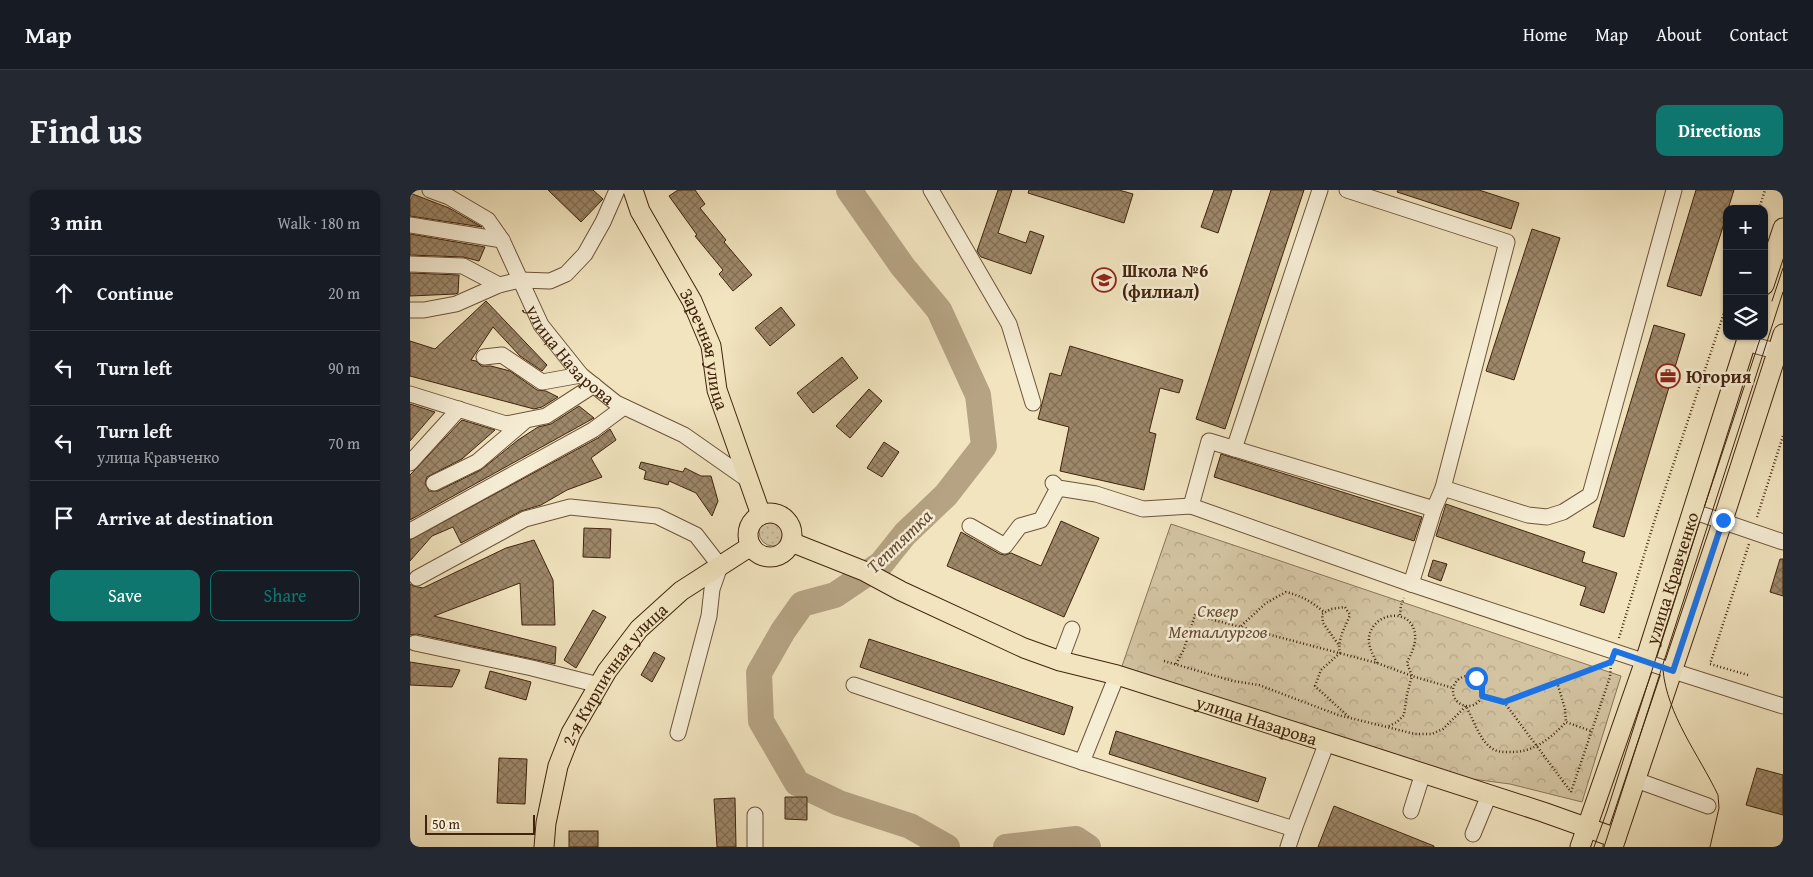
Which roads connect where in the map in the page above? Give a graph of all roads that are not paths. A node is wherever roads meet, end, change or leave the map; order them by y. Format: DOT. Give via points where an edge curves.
graph roads {
  1 [pos="430,190"];
  2 [pos="617,190"];
  3 [pos="633,190"];
  4 [pos="931,190"];
  5 [pos="1320,190"];
  6 [pos="1347,190"];
  7 [pos="1674,190"];
  8 [pos="410,226"];
  9 [pos="1783,228"];
  10 [pos="502,240"];
  11 [pos="1779,254"];
  12 [pos="410,264"];
  13 [pos="1768,277"];
  14 [pos="520,280"];
  15 [pos="499,285"];
  16 [pos="410,310"];
  17 [pos="1747,340"];
  18 [pos="1752,340"];
  19 [pos="1781,346"];
  20 [pos="484,357"];
  21 [pos="581,375"];
  22 [pos="594,385"];
  23 [pos="410,394"];
  24 [pos="1033,403"];
  25 [pos="624,407"];
  26 [pos="459,409"];
  27 [pos="527,420"];
  28 [pos="1234,449"];
  29 [pos="410,463"];
  30 [pos="751,482"];
  31 [pos="434,483"];
  32 [pos="1443,488"];
  33 [pos="1191,506"];
  34 [pos="1434,509"];
  35 [pos="1692,511"];
  36 [pos="761,515"];
  37 [pos="1723,520"];
  38 [pos="970,526"];
  39 [pos="410,531"];
  40 [pos="791,542"];
  41 [pos="1783,542"];
  42 [pos="751,546"];
  43 [pos="720,566"];
  44 [pos="417,578"];
  45 [pos="1411,584"];
  46 [pos="1072,629"];
  47 [pos="416,643"];
  48 [pos="1060,661"];
  49 [pos="1645,661"];
  50 [pos="1673,671"];
  51 [pos="1117,675"];
  52 [pos="599,685"];
  53 [pos="854,685"];
  54 [pos="1783,706"];
  55 [pos="678,733"];
  56 [pos="1326,742"];
  57 [pos="1082,762"];
  58 [pos="1423,773"];
  59 [pos="1636,780"];
  60 [pos="1489,795"];
  61 [pos="1708,806"];
  62 [pos="1411,811"];
  63 [pos="755,815"];
  64 [pos="1586,828"];
  65 [pos="1294,829"];
  66 [pos="1473,834"];
  67 [pos="1615,843"];
  68 [pos="544,847"];
  69 [pos="755,847"];
  70 [pos="1288,847"];
  71 [pos="1580,847"];
  1 -- 10 [label="street, улица Назарова" via="449,197 488,220"];
  2 -- 14 [label="street" via="585,254 566,274 550,281"];
  3 -- 30 [label="main road, Заречная улица" via="640,211 692,302 711,346 717,390"];
  4 -- 24 [label="street" via="1009,324"];
  5 -- 28 [label="street"];
  6 -- 32 [label="street" via="1507,242"];
  7 -- 32 [label="street" via="1590,495 1547,518"];
  8 -- 10 [label="street"];
  9 -- 11 [label="main road"];
  10 -- 14 [label="street, улица Назарова"];
  11 -- 13 [label="main road"];
  12 -- 15 [label="street" via="463,266"];
  14 -- 15 [label="street"];
  14 -- 21 [label="street, улица Назарова" via="541,325"];
  15 -- 16 [label="street" via="456,304"];
  17 -- 35 [label="main road, улица Кравченко"];
  18 -- 19 [label="street"];
  19 -- 37 [label="main road, улица Кравченко"];
  20 -- 21 [label="street" via="502,355 542,382"];
  21 -- 22 [label="street, улица Назарова"];
  22 -- 25 [label="street, улица Назарова"];
  22 -- 27 [label="street" via="546,416"];
  23 -- 26 [label="street"];
  25 -- 30 [label="street, улица Назарова" via="684,435"];
  25 -- 39 [label="street" via="593,430"];
  26 -- 27 [label="street" via="506,424"];
  26 -- 29 [label="street"];
  27 -- 31 [label="street" via="477,462"];
  28 -- 33 [label="street" via="1209,441"];
  28 -- 34 [label="street"];
  30 -- 36 [label="main road, Заречная улица"];
  32 -- 34 [label="street"];
  33 -- 38 [label="street" via="1143,509 1056,486 1041,520 1020,526 1005,546"];
  33 -- 45 [label="street"];
  34 -- 45 [label="street"];
  35 -- 37 [label="street"];
  35 -- 49 [label="main road, улица Кравченко"];
  36 -- 40 [label="main road" via="778,514 788,522"];
  36 -- 42 [label="main road" via="749,531"];
  37 -- 41 [label="street"];
  37 -- 50 [label="main road, улица Кравченко"];
  40 -- 42 [label="main road" via="784,552 775,556 758,553"];
  40 -- 48 [label="main road, улица Назарова" via="864,571 1024,648"];
  42 -- 43 [label="main road, 2-я Кирпичная улица"];
  43 -- 44 [label="street" via="696,535 657,516 570,507 526,519"];
  43 -- 52 [label="main road, 2-я Кирпичная улица" via="681,591 639,629"];
  43 -- 55 [label="street"];
  45 -- 49 [label="street" via="1613,657"];
  46 -- 48 [label="street"];
  47 -- 52 [label="street"];
  48 -- 51 [label="main road, улица Назарова"];
  49 -- 50 [label="street"];
  49 -- 64 [label="main road, улица Кравченко"];
  50 -- 54 [label="street"];
  50 -- 59 [label="main road, улица Кравченко"];
  51 -- 56 [label="main road, улица Назарова"];
  51 -- 57 [label="street"];
  52 -- 68 [label="main road, 2-я Кирпичная улица" via="558,766"];
  53 -- 57 [label="street"];
  56 -- 58 [label="main road, улица Назарова"];
  56 -- 65 [label="street"];
  57 -- 65 [label="street"];
  58 -- 60 [label="main road, улица Назарова"];
  58 -- 62 [label="street"];
  59 -- 61 [label="street"];
  59 -- 67 [label="main road, улица Кравченко"];
  60 -- 64 [label="main road, улица Назарова"];
  60 -- 66 [label="street"];
  63 -- 69 [label="street"];
  64 -- 67 [label="main road, улица Назарова"];
  64 -- 71 [label="main road, улица Кравченко"];
  65 -- 70 [label="street"];
}
